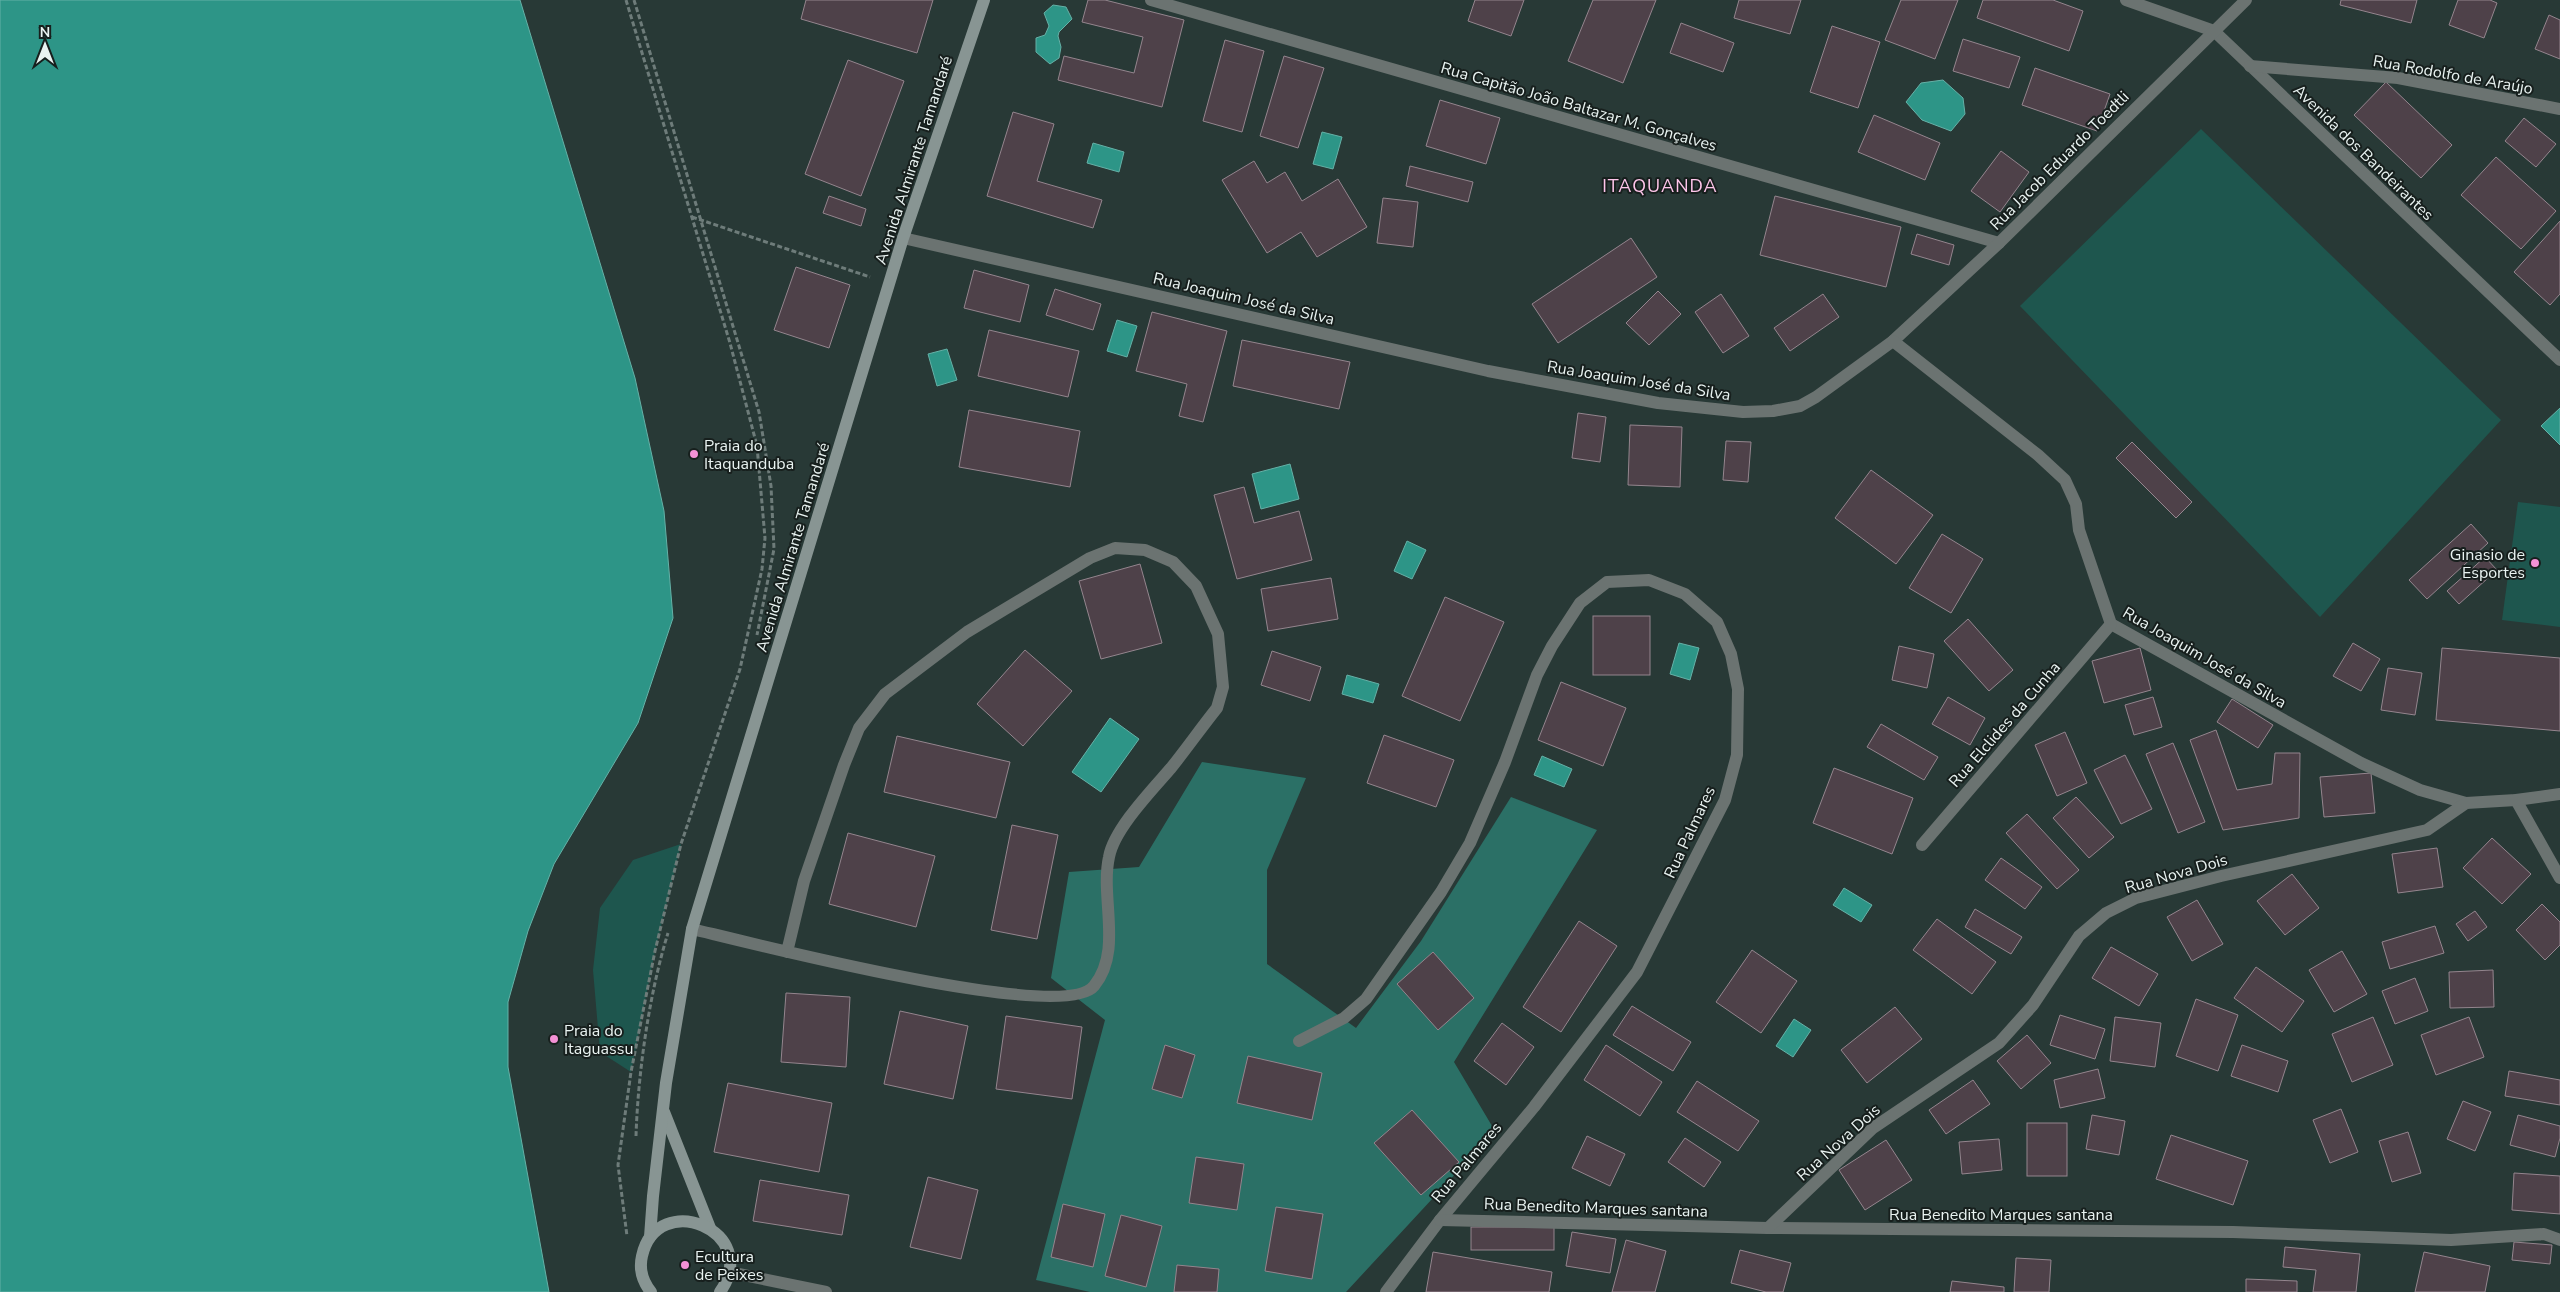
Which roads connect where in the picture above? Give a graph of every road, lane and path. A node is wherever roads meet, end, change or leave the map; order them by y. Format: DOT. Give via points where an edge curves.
graph roads {
  1 [pos="626,0"];
  2 [pos="634,0"];
  3 [pos="984,0"];
  4 [pos="1151,0"];
  5 [pos="2126,0"];
  6 [pos="2246,0"];
  7 [pos="2214,31"];
  8 [pos="2250,66"];
  9 [pos="2560,109"];
  10 [pos="692,217"];
  11 [pos="701,220"];
  12 [pos="903,238"];
  13 [pos="1999,242"];
  14 [pos="889,283"];
  15 [pos="1893,341"];
  16 [pos="2560,360"];
  17 [pos="2111,624"];
  18 [pos="756,642"];
  19 [pos="2560,794"];
  20 [pos="2516,800"];
  21 [pos="2466,803"];
  22 [pos="1922,846"];
  23 [pos="2560,878"];
  24 [pos="670,926"];
  25 [pos="692,929"];
  26 [pos="787,952"];
  27 [pos="1299,1041"];
  28 [pos="664,1112"];
  29 [pos="636,1137"];
  30 [pos="1440,1220"];
  31 [pos="710,1228"];
  32 [pos="1768,1228"];
  33 [pos="650,1237"];
  34 [pos="627,1240"];
  35 [pos="2560,1240"];
  36 [pos="729,1272"];
  37 [pos="650,1291"];
  38 [pos="720,1292"];
  39 [pos="826,1292"];
  40 [pos="1386,1292"];
  1 -- 10 [label="path"];
  2 -- 11 [label="path"];
  3 -- 12 [label="main road, Avenida Almirante Tamandaré"];
  4 -- 13 [label="street, Rua Capitão João Baltazar M. Gonçalves"];
  5 -- 7 [label="street, Avenida dos Bandeirantes"];
  6 -- 7 [label="street, Rua Jacob Eduardo Toedtli"];
  7 -- 8 [label="street, Avenida dos Bandeirantes"];
  7 -- 13 [label="street, Rua Jacob Eduardo Toedtli"];
  8 -- 9 [label="street, Rua Rodolfo de Araújo" via="2398,78"];
  8 -- 16 [label="street, Avenida dos Bandeirantes"];
  10 -- 11 [label="path"];
  10 -- 34 [label="path" via="757,446 765,538 762,569 740,669 681,844 653,960 631,1072 618,1165"];
  11 -- 14 [label="path"];
  11 -- 18 [label="path" via="759,412 771,486 774,549"];
  12 -- 14 [label="main road, Avenida Almirante Tamandaré"];
  12 -- 15 [label="street, Rua Joaquim José da Silva" via="1488,371 1658,403 1743,412 1800,406"];
  13 -- 15 [label="street, Rua Jacob Eduardo Toedtli"];
  14 -- 25 [label="main road, Avenida Almirante Tamandaré"];
  15 -- 17 [label="street, Rua Joaquim José da Silva" via="2038,454 2064,480 2076,504 2079,530"];
  17 -- 21 [label="street, Rua Joaquim José da Silva" via="2361,763 2420,790"];
  17 -- 22 [label="street, Rua Elclides da Cunha"];
  19 -- 20 [label="street"];
  20 -- 21 [label="street"];
  20 -- 23 [label="street"];
  21 -- 32 [label="street, Rua Nova Dois" via="2427,830 2145,896 2106,913 2079,936 2033,1005 1999,1043 1873,1128"];
  24 -- 29 [label="path" via="659,963 639,1088"];
  25 -- 26 [label="street"];
  25 -- 28 [label="main road, Avenida Almirante Tamandaré"];
  26 -- 26 [label="street" via="1000,994 1045,998 1078,994 1094,988 1107,964 1109,856 1124,825 1217,708 1223,687 1218,634 1196,586 1173,562 1145,550 1115,548 1090,558 967,632 885,694 859,728 844,765 804,882"];
  27 -- 30 [label="street, Rua Palmares" via="1344,1018 1366,999 1441,892 1470,843 1505,762 1537,675 1580,603 1607,582 1649,580 1684,594 1717,622 1731,654 1738,689 1737,755 1725,800 1637,972 1534,1107"];
  28 -- 31 [label="main road, Avenida Almirante Tamandaré"];
  28 -- 33 [label="main road, Avenida Almirante Tamandaré"];
  30 -- 32 [label="street, Rua Benedito Marques santana"];
  30 -- 40 [label="street, Rua Palmares"];
  31 -- 33 [label="main road" via="690,1220 679,1221 668,1224"];
  31 -- 36 [label="main road, Avenida Almirante Tamandaré" via="726,1247"];
  32 -- 35 [label="street, Rua Benedito Marques santana" via="2233,1232 2451,1240 2544,1234"];
  33 -- 37 [label="main road, Avenida Almirante Tamandaré" via="641,1259 642,1275"];
  36 -- 38 [label="main road"];
  36 -- 39 [label="street"];
}
